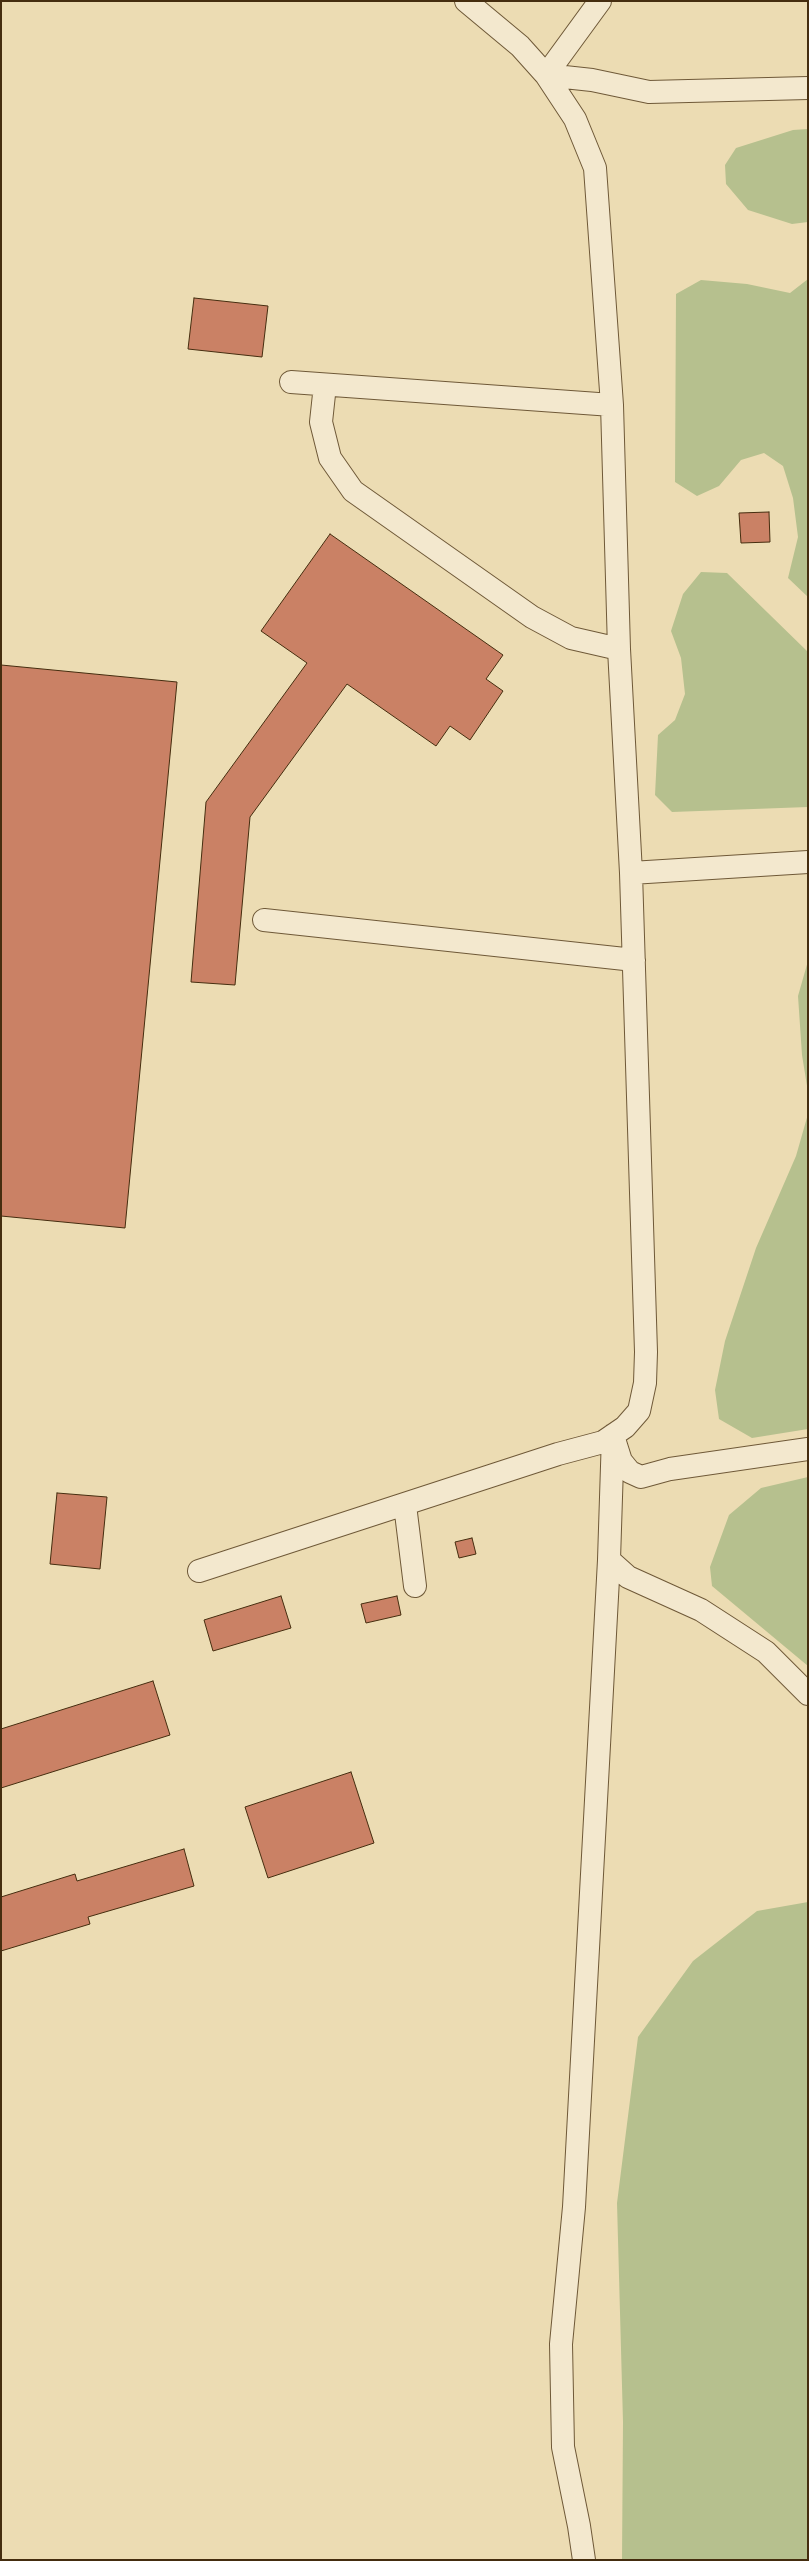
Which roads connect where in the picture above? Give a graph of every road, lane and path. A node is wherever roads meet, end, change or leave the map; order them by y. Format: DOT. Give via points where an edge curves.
graph roads {
  1 [pos="466,1"];
  2 [pos="600,1"];
  3 [pos="546,75"];
  4 [pos="808,88"];
  5 [pos="291,382"];
  6 [pos="325,385"];
  7 [pos="612,405"];
  8 [pos="619,649"];
  9 [pos="808,862"];
  10 [pos="631,873"];
  11 [pos="264,920"];
  12 [pos="634,960"];
  13 [pos="613,1435"];
  14 [pos="808,1449"];
  15 [pos="405,1505"];
  16 [pos="609,1560"];
  17 [pos="199,1571"];
  18 [pos="415,1586"];
  19 [pos="808,1694"];
  20 [pos="584,2560"];
  1 -- 3 [label="street" via="520,46"];
  2 -- 3 [label="street"];
  3 -- 4 [label="street" via="592,80 649,92"];
  3 -- 7 [label="street" via="574,119 595,168"];
  5 -- 6 [label="street"];
  6 -- 7 [label="street"];
  6 -- 8 [label="street" via="321,422 330,458 353,490 532,617 571,638"];
  7 -- 8 [label="street"];
  8 -- 10 [label="street"];
  9 -- 10 [label="street"];
  10 -- 12 [label="street"];
  11 -- 12 [label="street"];
  12 -- 13 [label="street" via="645,1383 640,1411 626,1427"];
  13 -- 14 [label="street" via="621,1461 630,1472 642,1477 670,1469"];
  13 -- 15 [label="street" via="602,1442"];
  13 -- 16 [label="street"];
  15 -- 17 [label="street"];
  15 -- 18 [label="street"];
  16 -- 19 [label="street" via="628,1577 701,1610 766,1652"];
  16 -- 20 [label="street" via="574,2200 561,2344 563,2447"];
}
